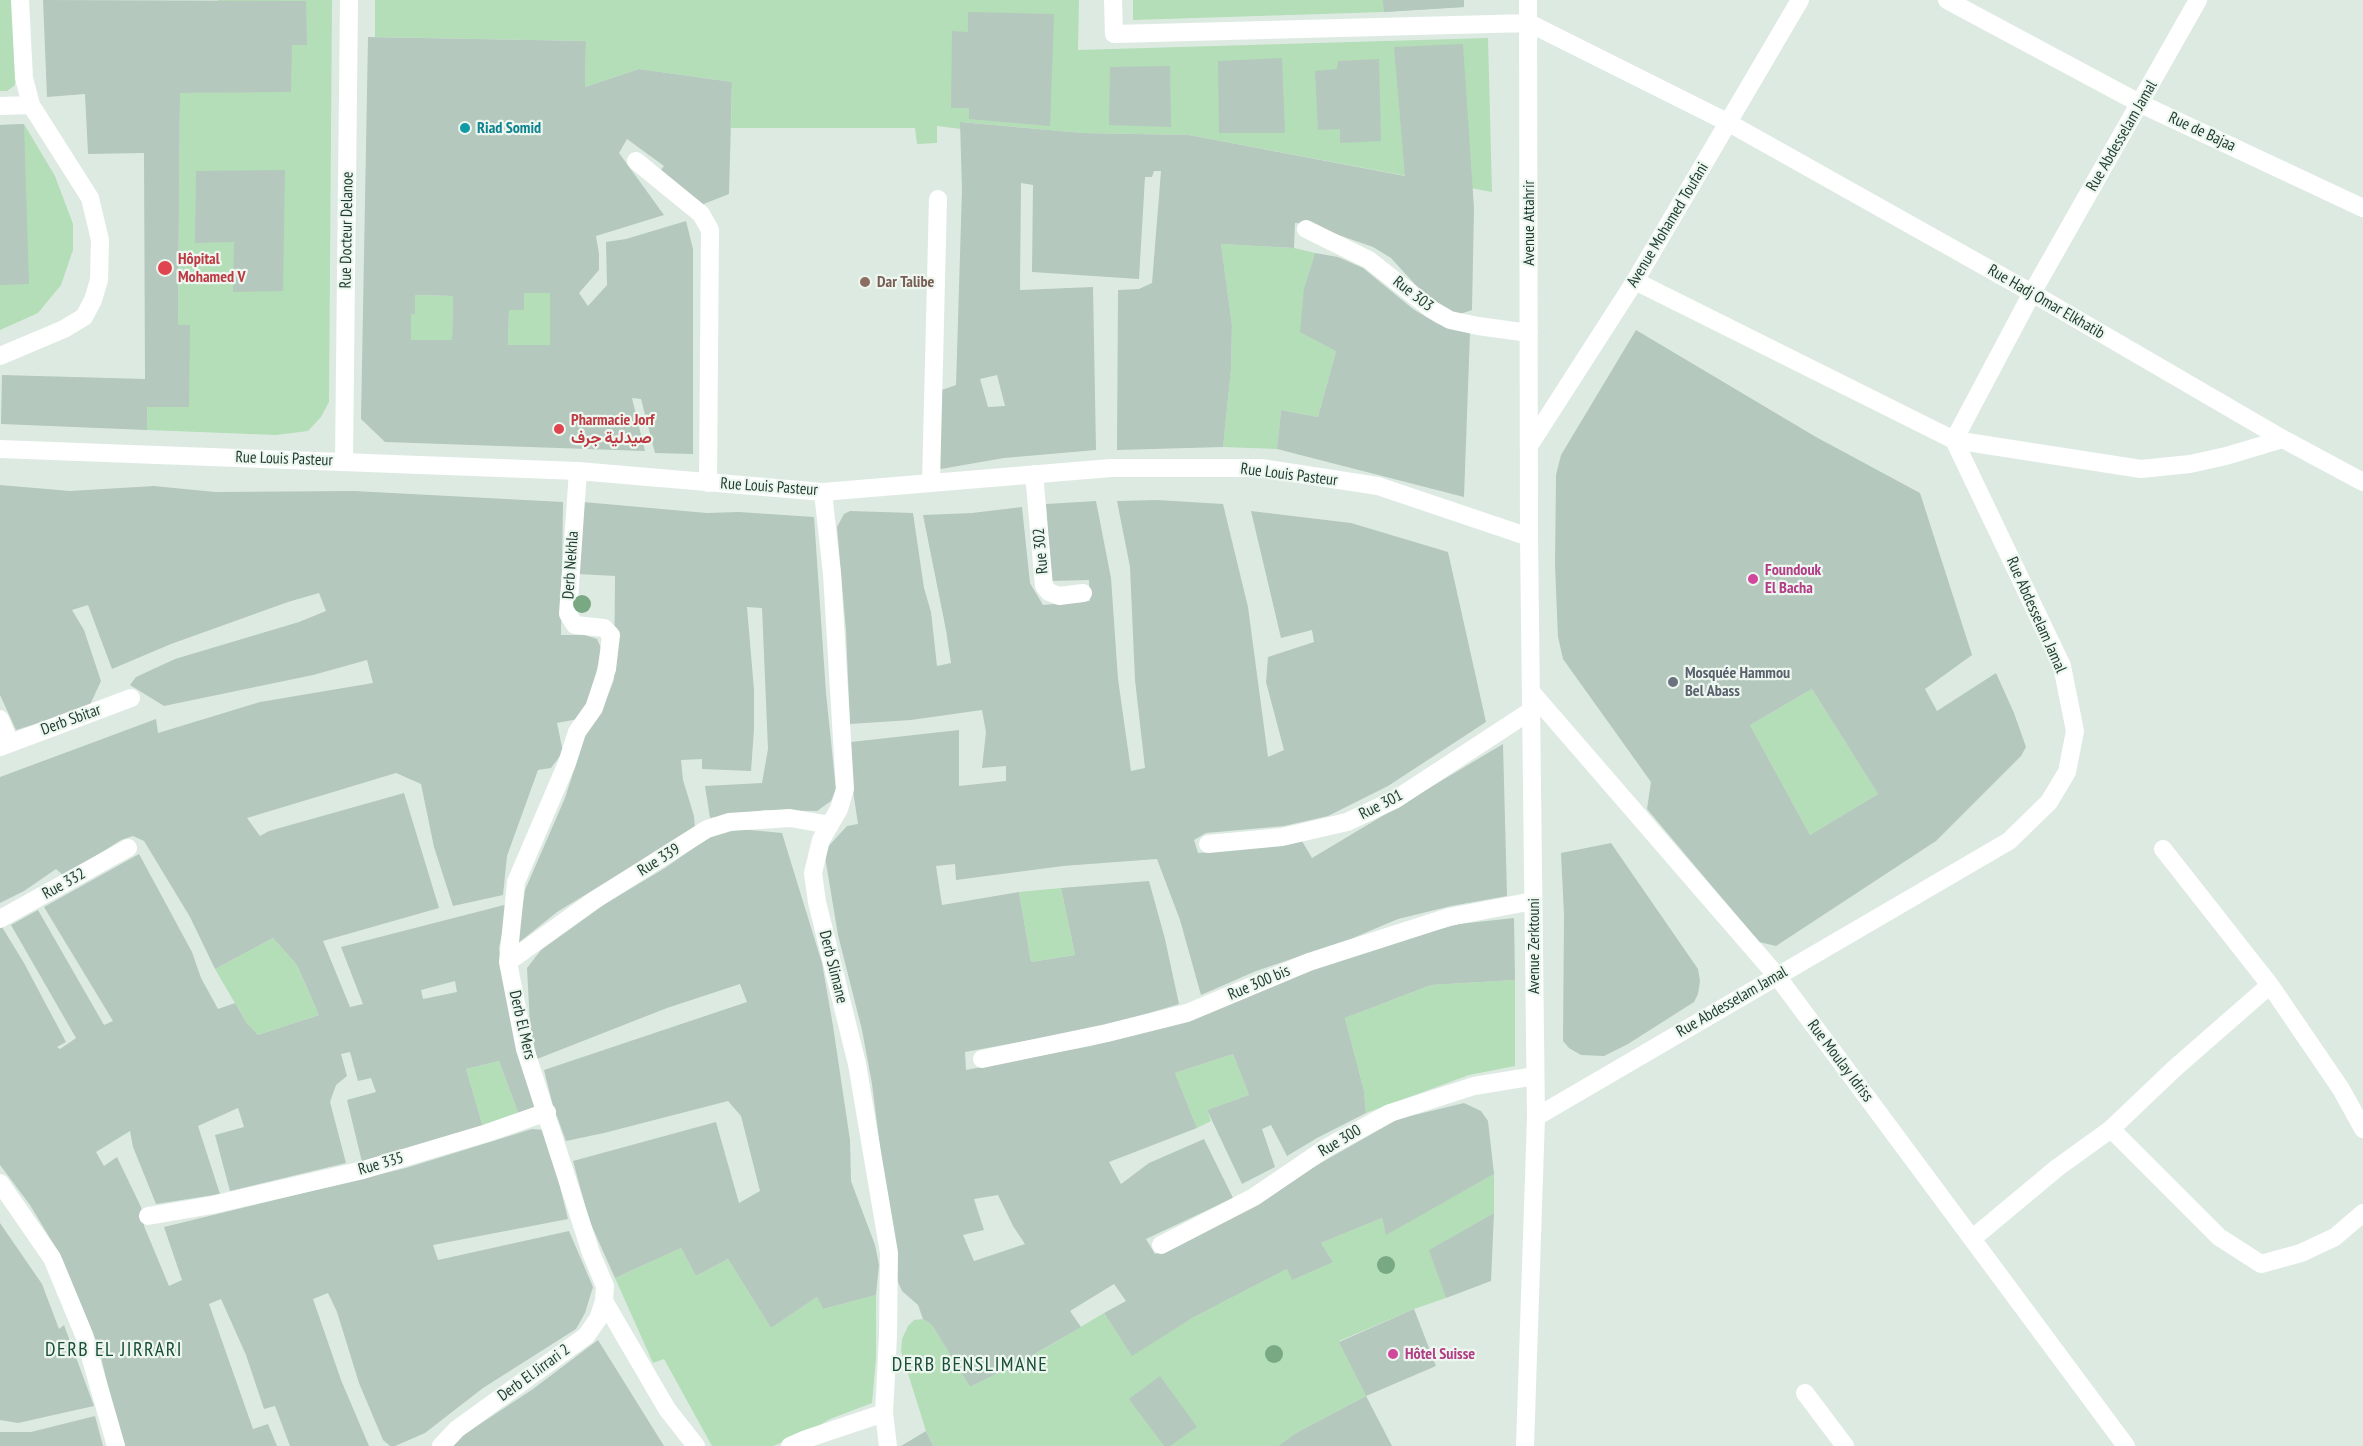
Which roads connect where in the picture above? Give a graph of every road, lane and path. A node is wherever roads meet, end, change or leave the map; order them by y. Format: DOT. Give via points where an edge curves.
graph roads {
  1 [pos="20,0"];
  2 [pos="349,0"];
  3 [pos="1113,0"];
  4 [pos="1528,0"];
  5 [pos="1800,0"];
  6 [pos="1947,0"];
  7 [pos="2198,0"];
  8 [pos="1529,23"];
  9 [pos="2141,104"];
  10 [pos="32,105"];
  11 [pos="0,106"];
  12 [pos="1729,123"];
  13 [pos="636,161"];
  14 [pos="938,199"];
  15 [pos="2363,207"];
  16 [pos="1306,229"];
  17 [pos="1635,281"];
  18 [pos="2032,293"];
  19 [pos="1529,333"];
  20 [pos="0,356"];
  21 [pos="2283,438"];
  22 [pos="1954,440"];
  23 [pos="1530,446"];
  24 [pos="0,449"];
  25 [pos="344,461"];
  26 [pos="578,471"];
  27 [pos="1034,474"];
  28 [pos="2363,482"];
  29 [pos="708,483"];
  30 [pos="931,483"];
  31 [pos="823,492"];
  32 [pos="1528,537"];
  33 [pos="1083,593"];
  34 [pos="131,698"];
  35 [pos="1532,701"];
  36 [pos="0,719"];
  37 [pos="5,745"];
  38 [pos="567,763"];
  39 [pos="830,825"];
  40 [pos="1208,844"];
  41 [pos="128,848"];
  42 [pos="2163,849"];
  43 [pos="1533,901"];
  44 [pos="0,919"];
  45 [pos="508,962"];
  46 [pos="1777,976"];
  47 [pos="2270,985"];
  48 [pos="982,1059"];
  49 [pos="1535,1076"];
  50 [pos="547,1112"];
  51 [pos="1536,1117"];
  52 [pos="2111,1129"];
  53 [pos="2363,1129"];
  54 [pos="1,1186"];
  55 [pos="2363,1213"];
  56 [pos="148,1216"];
  57 [pos="1972,1238"];
  58 [pos="1161,1245"];
  59 [pos="604,1294"];
  60 [pos="1805,1393"];
  61 [pos="884,1413"];
  62 [pos="2119,1443"];
  63 [pos="116,1446"];
  64 [pos="441,1446"];
  65 [pos="696,1446"];
  66 [pos="790,1446"];
  67 [pos="888,1446"];
  68 [pos="1525,1446"];
  69 [pos="1845,1446"];
  1 -- 10 [label="street" via="24,78"];
  2 -- 25 [label="street, Rue Docteur Delanoe"];
  3 -- 8 [label="street" via="1114,34"];
  4 -- 8 [label="street, Avenue Attahrir"];
  5 -- 12 [label="street, Avenue Mohamed Toufani"];
  6 -- 9 [label="street, Rue de Bajaa"];
  7 -- 9 [label="street, Rue Abdesselam Jamal"];
  8 -- 12 [label="street, Rue Hadj Omar Elkhatib"];
  8 -- 19 [label="street, Avenue Attahrir"];
  9 -- 15 [label="street, Rue de Bajaa"];
  9 -- 18 [label="street, Rue Abdesselam Jamal"];
  10 -- 11 [label="street"];
  10 -- 20 [label="street" via="90,198 100,240 99,280 84,317"];
  12 -- 17 [label="street, Avenue Mohamed Toufani"];
  12 -- 18 [label="street, Rue Hadj Omar Elkhatib"];
  13 -- 29 [label="street" via="701,214 710,230"];
  14 -- 30 [label="street"];
  16 -- 19 [label="street, Rue 303" via="1369,260 1450,320"];
  17 -- 22 [label="street"];
  17 -- 23 [label="street, Avenue Mohamed Toufani"];
  18 -- 21 [label="street, Rue Hadj Omar Elkhatib"];
  18 -- 22 [label="street, Rue Abdesselam Jamal"];
  19 -- 23 [label="street, Avenue Attahrir"];
  21 -- 22 [label="street" via="2190,464 2141,469"];
  21 -- 28 [label="street, Rue Hadj Omar Elkhatib"];
  22 -- 46 [label="street, Rue Abdesselam Jamal" via="2062,666 2075,731 2067,772 2049,802 2009,841"];
  23 -- 32 [label="street, Avenue Zerktouni"];
  24 -- 25 [label="street, Rue Louis Pasteur"];
  25 -- 26 [label="street, Rue Louis Pasteur"];
  26 -- 29 [label="street, Rue Louis Pasteur"];
  26 -- 38 [label="street, Derb Nekhla" via="568,614 576,625 604,628 611,635 607,669 594,708 577,732"];
  27 -- 30 [label="street, Rue Louis Pasteur"];
  27 -- 32 [label="street, Rue Louis Pasteur" via="1111,468 1261,468 1378,486"];
  27 -- 33 [label="street, Rue 302" via="1044,586 1059,596"];
  29 -- 31 [label="street, Rue Louis Pasteur"];
  30 -- 31 [label="street, Rue Louis Pasteur"];
  31 -- 39 [label="street, Derb Slimane" via="845,789"];
  32 -- 35 [label="street, Avenue Zerktouni"];
  34 -- 37 [label="street, Derb Sbitar"];
  35 -- 40 [label="street, Rue 301" via="1396,799 1347,822 1282,837"];
  35 -- 43 [label="street, Avenue Zerktouni"];
  35 -- 46 [label="street, Rue Moulay Idriss"];
  36 -- 37 [label="street, Derb Sbitar"];
  38 -- 45 [label="street, Derb El Mers" via="516,882"];
  39 -- 45 [label="street, Rue 339" via="790,818 729,822 707,829 593,901"];
  39 -- 61 [label="street, Derb Slimane" via="821,840 813,873 857,1064 889,1253"];
  41 -- 44 [label="street, Rue 332"];
  42 -- 47 [label="street"];
  43 -- 48 [label="street, Rue 300 bis" via="1449,917 1309,962 1187,1013"];
  43 -- 49 [label="street, Avenue Zerktouni"];
  45 -- 50 [label="street, Derb El Mers" via="525,1049"];
  46 -- 51 [label="street, Rue Abdesselam Jamal"];
  46 -- 57 [label="street, Rue Moulay Idriss"];
  47 -- 52 [label="street"];
  47 -- 53 [label="street" via="2341,1089"];
  49 -- 51 [label="street, Avenue Zerktouni"];
  49 -- 58 [label="street, Rue 300" via="1474,1086 1390,1113 1326,1148 1254,1197"];
  50 -- 56 [label="street, Rue 335" via="363,1170"];
  50 -- 59 [label="street, Derb El Mers"];
  51 -- 68 [label="street, Avenue Zerktouni"];
  52 -- 55 [label="street" via="2219,1237 2260,1264 2301,1253 2335,1237"];
  52 -- 57 [label="street"];
  54 -- 63 [label="street" via="52,1258 84,1335"];
  57 -- 62 [label="street, Rue Moulay Idriss"];
  59 -- 64 [label="street, Derb El Jirrari 2" via="598,1319 586,1336 457,1429"];
  59 -- 65 [label="street, Derb El Mers" via="667,1409"];
  60 -- 69 [label="street"];
  61 -- 66 [label="street"];
  61 -- 67 [label="street, Derb Slimane"];
}
